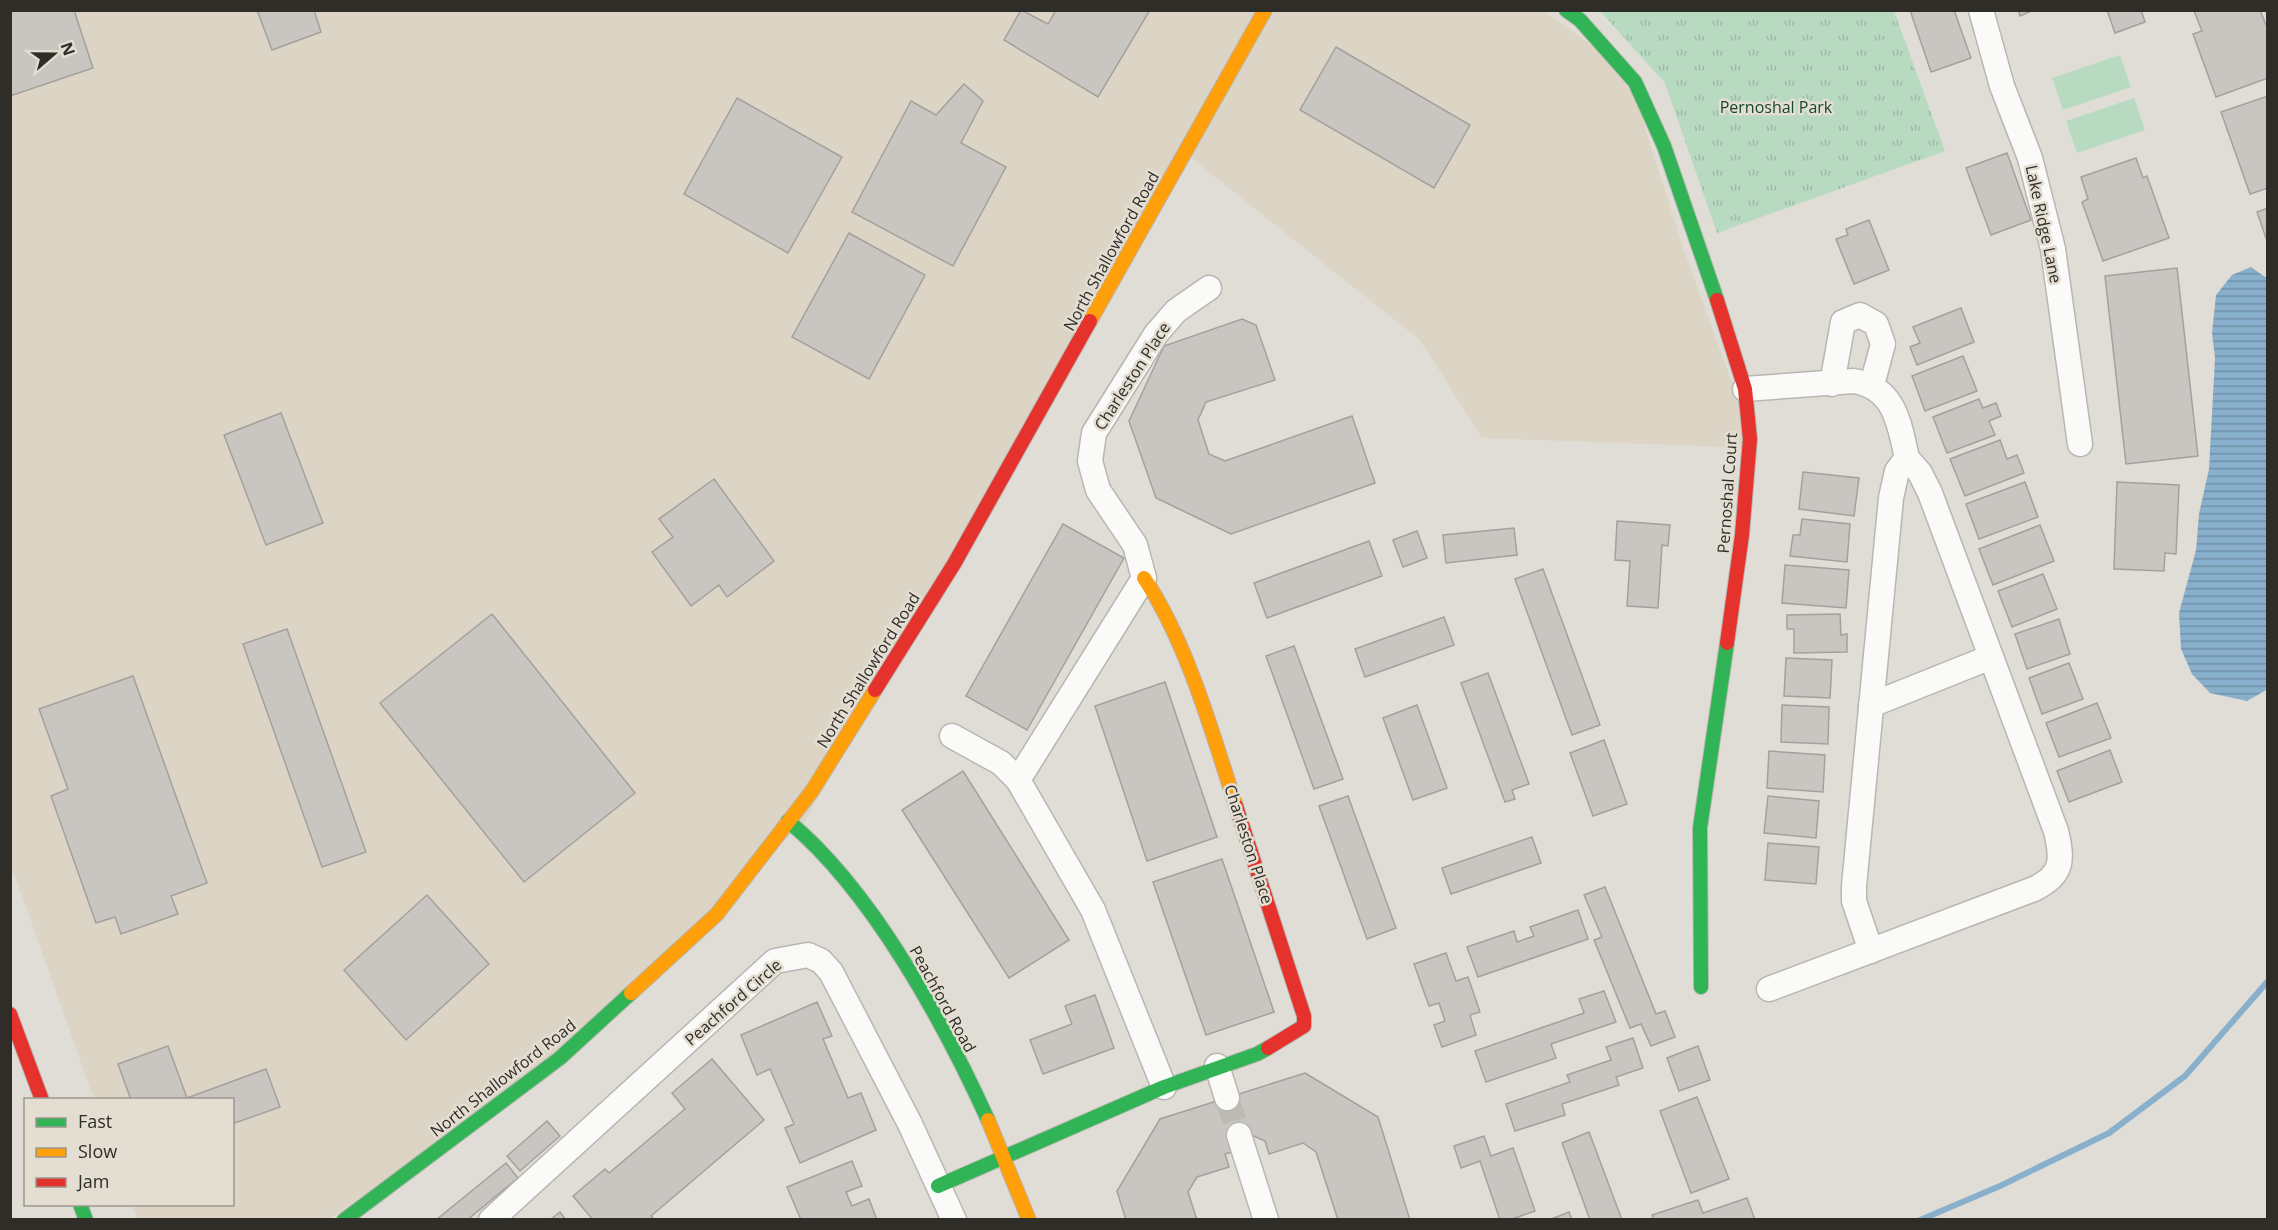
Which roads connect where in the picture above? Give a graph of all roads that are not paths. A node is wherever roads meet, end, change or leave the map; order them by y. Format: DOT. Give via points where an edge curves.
graph roads {
  1 [pos="1265,10"];
  2 [pos="1566,10"];
  3 [pos="1981,10"];
  4 [pos="1209,288"];
  5 [pos="1832,384"];
  6 [pos="1872,385"];
  7 [pos="1745,389"];
  8 [pos="2080,444"];
  9 [pos="1907,458"];
  10 [pos="1144,578"];
  11 [pos="1991,657"];
  12 [pos="1871,705"];
  13 [pos="952,736"];
  14 [pos="1018,780"];
  15 [pos="788,821"];
  16 [pos="1871,951"];
  17 [pos="1701,987"];
  18 [pos="1769,989"];
  19 [pos="10,1014"];
  20 [pos="1217,1066"];
  21 [pos="1164,1087"];
  22 [pos="41,1098"];
  23 [pos="1227,1098"];
  24 [pos="1239,1135"];
  25 [pos="1006,1158"];
  26 [pos="939,1186"];
  27 [pos="344,1220"];
  28 [pos="491,1220"];
  29 [pos="954,1220"];
  30 [pos="1029,1220"];
  31 [pos="1266,1220"];
  1 -- 15 [label="street, North Shallowford Road" via="954,564 812,791"];
  2 -- 7 [label="street, Pernoshal Court" via="1580,20 1635,82 1676,177"];
  3 -- 8 [label="street, Lake Ridge Lane" via="2002,86 2030,158 2053,249"];
  4 -- 10 [label="street, Charleston Place" via="1176,310 1156,334 1094,433 1090,461 1098,490 1135,545"];
  5 -- 6 [label="street" via="1854,381"];
  5 -- 6 [label="street" via="1843,322 1860,315 1876,324 1883,344"];
  5 -- 7 [label="street"];
  6 -- 9 [label="street" via="1892,406"];
  7 -- 17 [label="street, Pernoshal Court" via="1750,439 1742,534 1700,828"];
  9 -- 11 [label="street" via="1930,493"];
  9 -- 12 [label="street" via="1893,484"];
  10 -- 14 [label="street"];
  10 -- 20 [label="street, Charleston Place" via="1157,595 1177,642 1224,768 1304,1016 1304,1026 1292,1035 1257,1054"];
  11 -- 12 [label="street"];
  11 -- 16 [label="street" via="2056,831 2061,854 2057,871 2034,889"];
  12 -- 16 [label="street" via="1854,886 1854,901"];
  13 -- 14 [label="street" via="1001,763"];
  14 -- 21 [label="street" via="1094,910"];
  15 -- 25 [label="street, Peachford Road" via="812,839 840,871 902,958 956,1054"];
  15 -- 27 [label="street, North Shallowford Road" via="717,914 560,1058"];
  16 -- 18 [label="street"];
  19 -- 22 [label="street"];
  20 -- 21 [label="street, Charleston Place"];
  20 -- 23 [label="street"];
  21 -- 25 [label="street, Charleston Place"];
  24 -- 31 [label="street"];
  25 -- 26 [label="street"];
  25 -- 30 [label="street, Peachford Road"];
  26 -- 28 [label="street, Peachford Circle" via="840,986 822,961 808,955 787,956 775,961"];
  26 -- 29 [label="street, Peachford Circle"];
}
